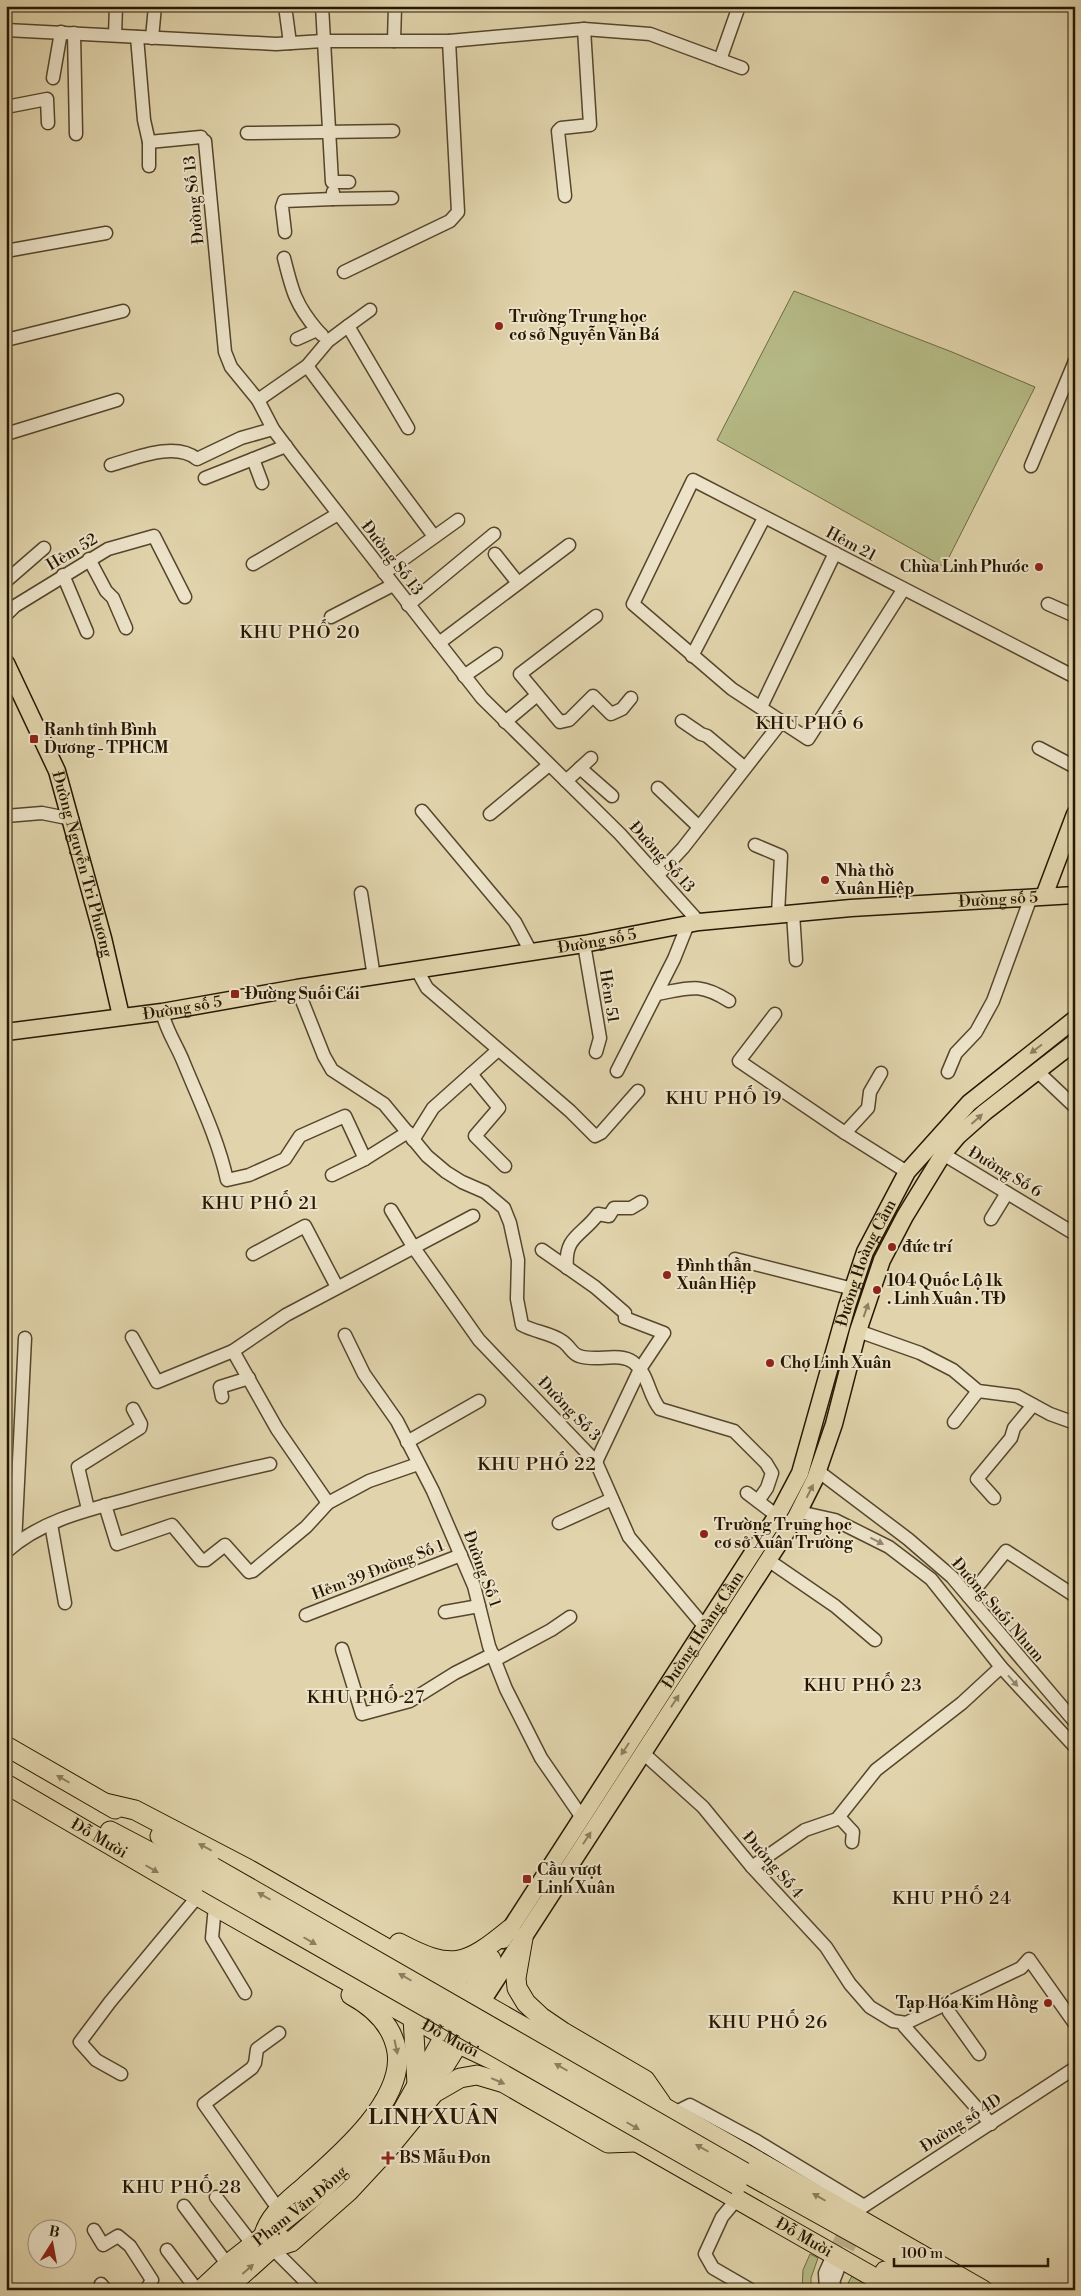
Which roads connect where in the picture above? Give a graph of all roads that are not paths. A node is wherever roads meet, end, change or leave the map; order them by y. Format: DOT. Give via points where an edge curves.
graph roads {
  1 [pos="116,6"];
  2 [pos="155,6"];
  3 [pos="286,6"];
  4 [pos="322,6"];
  5 [pos="395,6"];
  6 [pos="739,6"];
  7 [pos="584,29"];
  8 [pos="6,30"];
  9 [pos="67,32"];
  10 [pos="115,35"];
  11 [pos="137,36"];
  12 [pos="152,38"];
  13 [pos="394,40"];
  14 [pos="322,41"];
  15 [pos="449,41"];
  16 [pos="290,43"];
  17 [pos="720,60"];
  18 [pos="742,68"];
  19 [pos="53,78"];
  20 [pos="6,107"];
  21 [pos="48,123"];
  22 [pos="392,131"];
  23 [pos="247,133"];
  24 [pos="331,133"];
  25 [pos="76,134"];
  26 [pos="149,142"];
  27 [pos="149,166"];
  28 [pos="332,182"];
  29 [pos="349,182"];
  30 [pos="565,196"];
  31 [pos="392,198"];
  32 [pos="333,199"];
  33 [pos="285,232"];
  34 [pos="106,233"];
  35 [pos="6,251"];
  36 [pos="284,258"];
  37 [pos="344,272"];
  38 [pos="370,310"];
  39 [pos="123,311"];
  40 [pos="348,326"];
  41 [pos="317,330"];
  42 [pos="296,339"];
  43 [pos="6,340"];
  44 [pos="328,342"];
  45 [pos="1075,361"];
  46 [pos="307,366"];
  47 [pos="117,400"];
  48 [pos="258,400"];
  49 [pos="408,428"];
  50 [pos="273,429"];
  51 [pos="6,434"];
  52 [pos="286,446"];
  53 [pos="254,458"];
  54 [pos="111,465"];
  55 [pos="1031,466"];
  56 [pos="204,478"];
  57 [pos="262,483"];
  58 [pos="338,514"];
  59 [pos="764,518"];
  60 [pos="458,520"];
  61 [pos="494,534"];
  62 [pos="433,535"];
  63 [pos="569,545"];
  64 [pos="44,548"];
  65 [pos="835,553"];
  66 [pos="495,554"];
  67 [pos="89,559"];
  68 [pos="252,564"];
  69 [pos="384,573"];
  70 [pos="63,575"];
  71 [pos="6,581"];
  72 [pos="518,583"];
  73 [pos="393,585"];
  74 [pos="902,590"];
  75 [pos="185,597"];
  76 [pos="1048,604"];
  77 [pos="408,605"];
  78 [pos="6,615"];
  79 [pos="596,616"];
  80 [pos="1075,616"];
  81 [pos="331,617"];
  82 [pos="126,628"];
  83 [pos="87,632"];
  84 [pos="439,643"];
  85 [pos="496,654"];
  86 [pos="692,656"];
  87 [pos="6,663"];
  88 [pos="464,676"];
  89 [pos="1075,677"];
  90 [pos="536,696"];
  91 [pos="631,698"];
  92 [pos="761,707"];
  93 [pos="682,721"];
  94 [pos="782,721"];
  95 [pos="505,722"];
  96 [pos="1039,748"];
  97 [pos="591,758"];
  98 [pos="549,764"];
  99 [pos="1075,767"];
  100 [pos="580,768"];
  101 [pos="745,768"];
  102 [pos="566,782"];
  103 [pos="658,788"];
  104 [pos="612,796"];
  105 [pos="422,811"];
  106 [pos="490,814"];
  107 [pos="1075,814"];
  108 [pos="6,816"];
  109 [pos="72,819"];
  110 [pos="698,827"];
  111 [pos="755,845"];
  112 [pos="658,875"];
  113 [pos="361,893"];
  114 [pos="1075,895"];
  115 [pos="1038,897"];
  116 [pos="786,913"];
  117 [pos="694,923"];
  118 [pos="584,944"];
  119 [pos="531,952"];
  120 [pos="796,960"];
  121 [pos="417,970"];
  122 [pos="374,977"];
  123 [pos="297,988"];
  124 [pos="657,994"];
  125 [pos="729,1001"];
  126 [pos="162,1012"];
  127 [pos="775,1014"];
  128 [pos="122,1016"];
  129 [pos="1075,1019"];
  130 [pos="6,1032"];
  131 [pos="1075,1042"];
  132 [pos="498,1050"];
  133 [pos="596,1052"];
  134 [pos="1036,1071"];
  135 [pos="617,1072"];
  136 [pos="948,1072"];
  137 [pos="881,1073"];
  138 [pos="472,1074"];
  139 [pos="638,1091"];
  140 [pos="1075,1107"];
  141 [pos="845,1133"];
  142 [pos="410,1136"];
  143 [pos="943,1154"];
  144 [pos="365,1159"];
  145 [pos="505,1166"];
  146 [pos="907,1172"];
  147 [pos="332,1176"];
  148 [pos="1007,1192"];
  149 [pos="641,1202"];
  150 [pos="391,1210"];
  151 [pos="473,1216"];
  152 [pos="991,1219"];
  153 [pos="1075,1234"];
  154 [pos="414,1248"];
  155 [pos="542,1250"];
  156 [pos="253,1254"];
  157 [pos="735,1259"];
  158 [pos="567,1268"];
  159 [pos="337,1287"];
  160 [pos="853,1289"];
  161 [pos="858,1331"];
  162 [pos="345,1335"];
  163 [pos="132,1337"];
  164 [pos="25,1338"];
  165 [pos="234,1351"];
  166 [pos="640,1370"];
  167 [pos="249,1378"];
  168 [pos="978,1391"];
  169 [pos="222,1397"];
  170 [pos="479,1401"];
  171 [pos="1033,1405"];
  172 [pos="133,1409"];
  173 [pos="954,1422"];
  174 [pos="1075,1423"];
  175 [pos="407,1442"];
  176 [pos="596,1462"];
  177 [pos="270,1464"];
  178 [pos="418,1464"];
  179 [pos="818,1471"];
  180 [pos="747,1493"];
  181 [pos="612,1498"];
  182 [pos="994,1498"];
  183 [pos="758,1501"];
  184 [pos="328,1503"];
  185 [pos="105,1505"];
  186 [pos="88,1509"];
  187 [pos="799,1512"];
  188 [pos="776,1516"];
  189 [pos="559,1522"];
  190 [pos="51,1524"];
  191 [pos="11,1548"];
  192 [pos="461,1556"];
  193 [pos="768,1560"];
  194 [pos="1075,1596"];
  195 [pos="969,1597"];
  196 [pos="65,1603"];
  197 [pos="479,1606"];
  198 [pos="445,1612"];
  199 [pos="306,1615"];
  200 [pos="570,1617"];
  201 [pos="704,1626"];
  202 [pos="875,1640"];
  203 [pos="342,1650"];
  204 [pos="494,1657"];
  205 [pos="1001,1667"];
  206 [pos="1075,1722"];
  207 [pos="6,1746"];
  208 [pos="1075,1747"];
  209 [pos="642,1752"];
  210 [pos="6,1773"];
  211 [pos="6,1784"];
  212 [pos="23,1795"];
  213 [pos="47,1796"];
  214 [pos="105,1803"];
  215 [pos="581,1816"];
  216 [pos="839,1817"];
  217 [pos="106,1836"];
  218 [pos="852,1842"];
  219 [pos="752,1868"];
  220 [pos="248,1869"];
  221 [pos="206,1882"];
  222 [pos="220,1909"];
  223 [pos="516,1934"];
  224 [pos="498,1963"];
  225 [pos="438,1978"];
  226 [pos="245,1993"];
  227 [pos="475,1999"];
  228 [pos="947,2004"];
  229 [pos="413,2018"];
  230 [pos="517,2022"];
  231 [pos="906,2023"];
  232 [pos="1075,2024"];
  233 [pos="279,2033"];
  234 [pos="452,2040"];
  235 [pos="979,2054"];
  236 [pos="495,2061"];
  237 [pos="1075,2068"];
  238 [pos="121,2074"];
  239 [pos="417,2084"];
  240 [pos="669,2110"];
  241 [pos="991,2124"];
  242 [pos="635,2142"];
  243 [pos="730,2146"];
  244 [pos="739,2185"];
  245 [pos="216,2197"];
  246 [pos="184,2206"];
  247 [pos="279,2210"];
  248 [pos="806,2216"];
  249 [pos="94,2230"];
  250 [pos="263,2244"];
  251 [pos="167,2250"];
  252 [pos="228,2265"];
  253 [pos="146,2290"];
  254 [pos="199,2290"];
  255 [pos="225,2290"];
  256 [pos="314,2290"];
  257 [pos="751,2290"];
  258 [pos="826,2290"];
  259 [pos="836,2290"];
  260 [pos="896,2290"];
  261 [pos="918,2290"];
  262 [pos="956,2290"];
  263 [pos="983,2290"];
  1 -- 10 [label="street"];
  2 -- 12 [label="street"];
  3 -- 16 [label="street"];
  4 -- 14 [label="street"];
  5 -- 13 [label="street"];
  6 -- 17 [label="street"];
  7 -- 15 [label="street"];
  7 -- 17 [label="street" via="650,34"];
  7 -- 30 [label="street" via="590,126 561,128 558,131"];
  8 -- 9 [label="street"];
  9 -- 10 [label="street"];
  9 -- 19 [label="street"];
  9 -- 25 [label="street"];
  10 -- 11 [label="street"];
  11 -- 12 [label="street"];
  11 -- 26 [label="street"];
  12 -- 16 [label="street"];
  13 -- 14 [label="street"];
  13 -- 15 [label="street"];
  14 -- 16 [label="street"];
  14 -- 24 [label="street"];
  15 -- 37 [label="street" via="458,212 450,221"];
  17 -- 18 [label="street"];
  20 -- 21 [label="street" via="48,99"];
  22 -- 24 [label="street"];
  23 -- 24 [label="street"];
  24 -- 28 [label="street"];
  26 -- 27 [label="street"];
  26 -- 48 [label="street, Đường Số 13" via="203,139 225,352 231,367"];
  28 -- 29 [label="street"];
  28 -- 32 [label="street"];
  31 -- 32 [label="street"];
  32 -- 33 [label="street" via="284,201"];
  34 -- 35 [label="street"];
  36 -- 41 [label="street" via="300,310"];
  38 -- 40 [label="street"];
  39 -- 43 [label="street"];
  40 -- 44 [label="street"];
  40 -- 49 [label="street"];
  41 -- 42 [label="street"];
  41 -- 44 [label="street"];
  44 -- 46 [label="street"];
  45 -- 55 [label="street"];
  46 -- 48 [label="street"];
  46 -- 62 [label="street"];
  47 -- 51 [label="street"];
  48 -- 50 [label="street, Đường Số 13"];
  50 -- 52 [label="street, Đường Số 13"];
  50 -- 54 [label="street" via="242,438 197,459 190,453 176,452 153,454"];
  52 -- 53 [label="street"];
  52 -- 58 [label="street, Đường Số 13"];
  53 -- 56 [label="street"];
  53 -- 57 [label="street"];
  58 -- 68 [label="street"];
  58 -- 69 [label="street, Đường Số 13"];
  59 -- 65 [label="street, Hẻm 21"];
  59 -- 86 [label="street"];
  59 -- 86 [label="street, Hẻm 21" via="693,480 633,604"];
  60 -- 62 [label="street"];
  61 -- 77 [label="street"];
  62 -- 69 [label="street"];
  63 -- 72 [label="street"];
  64 -- 71 [label="street"];
  65 -- 74 [label="street, Hẻm 21"];
  65 -- 92 [label="street"];
  66 -- 72 [label="street"];
  67 -- 70 [label="street, Hẻm 52"];
  67 -- 75 [label="street, Hẻm 52" via="108,549 154,536"];
  67 -- 82 [label="street" via="106,592 113,598"];
  69 -- 73 [label="street, Đường Số 13"];
  70 -- 78 [label="street, Hẻm 52"];
  70 -- 83 [label="street"];
  72 -- 84 [label="street"];
  73 -- 77 [label="street, Đường Số 13"];
  73 -- 81 [label="street"];
  74 -- 89 [label="street, Hẻm 21"];
  74 -- 94 [label="street" via="808,738"];
  76 -- 80 [label="street"];
  77 -- 84 [label="street, Đường Số 13"];
  79 -- 90 [label="street" via="520,674"];
  84 -- 88 [label="street, Đường Số 13"];
  85 -- 88 [label="street"];
  86 -- 92 [label="street" via="732,689"];
  87 -- 109 [label="main road, Đường Nguyễn Tri Phương" via="57,771"];
  88 -- 95 [label="street, Đường Số 13"];
  90 -- 91 [label="street" via="560,722 569,720 593,696 611,714 622,709"];
  90 -- 95 [label="street"];
  92 -- 94 [label="street"];
  93 -- 101 [label="street" via="707,736"];
  94 -- 101 [label="street"];
  95 -- 98 [label="street, Đường Số 13"];
  96 -- 99 [label="street"];
  97 -- 100 [label="street"];
  98 -- 102 [label="street, Đường Số 13"];
  98 -- 106 [label="street"];
  100 -- 102 [label="street"];
  100 -- 104 [label="street"];
  101 -- 110 [label="street"];
  102 -- 112 [label="street, Đường Số 13"];
  103 -- 110 [label="street"];
  105 -- 119 [label="street" via="515,922"];
  107 -- 115 [label="main road"];
  108 -- 109 [label="street" via="42,813"];
  109 -- 128 [label="main road, Đường Nguyễn Tri Phương"];
  110 -- 112 [label="street"];
  111 -- 116 [label="street" via="781,856"];
  112 -- 117 [label="street, Đường Số 13"];
  113 -- 122 [label="street"];
  114 -- 115 [label="main road, Đường số 5"];
  115 -- 116 [label="main road, Đường số 5"];
  115 -- 136 [label="street" via="992,1002 976,1032 956,1053"];
  116 -- 117 [label="main road, Đường số 5"];
  116 -- 120 [label="street"];
  117 -- 118 [label="main road, Đường số 5"];
  117 -- 124 [label="street"];
  118 -- 119 [label="main road, Đường số 5"];
  118 -- 133 [label="street, Hẻm 51" via="600,1038"];
  119 -- 121 [label="main road, Đường số 5"];
  121 -- 122 [label="main road, Đường số 5"];
  121 -- 132 [label="street" via="427,988"];
  122 -- 123 [label="main road, Đường số 5"];
  123 -- 126 [label="main road, Đường số 5"];
  123 -- 142 [label="street" via="332,1070 384,1104"];
  124 -- 125 [label="street" via="697,987 710,989"];
  124 -- 135 [label="street"];
  126 -- 128 [label="main road, Đường số 5"];
  126 -- 144 [label="street" via="222,1157 227,1180 285,1160 300,1136 345,1116"];
  127 -- 141 [label="street" via="738,1061"];
  128 -- 130 [label="main road, Đường số 5"];
  129 -- 146 [label="main road, Đường Hoàng Cầm, one-way" via="968,1103"];
  131 -- 134 [label="main road, Đường Hoàng Cầm"];
  132 -- 138 [label="street"];
  132 -- 139 [label="street" via="595,1136"];
  134 -- 140 [label="street"];
  143 -- 134 [label="main road, Đường Hoàng Cầm, one-way" via="958,1136"];
  137 -- 141 [label="street" via="870,1092 868,1108"];
  138 -- 142 [label="street" via="433,1108"];
  138 -- 145 [label="street" via="499,1108 475,1136"];
  141 -- 146 [label="street"];
  142 -- 144 [label="street"];
  142 -- 166 [label="street" via="446,1172 485,1192 504,1208 518,1260 517,1299 522,1326 564,1342 578,1356 624,1359"];
  143 -- 148 [label="street, Đường Số 6"];
  161 -- 143 [label="main road, Đường Hoàng Cầm, one-way" via="882,1260"];
  144 -- 147 [label="street"];
  146 -- 160 [label="main road, Đường Hoàng Cầm" via="865,1252"];
  148 -- 152 [label="street"];
  148 -- 153 [label="street, Đường Số 6"];
  149 -- 158 [label="street" via="630,1208 614,1208 609,1216 598,1214 569,1244"];
  150 -- 154 [label="street, Đường Số 3"];
  151 -- 154 [label="street"];
  154 -- 159 [label="street"];
  154 -- 176 [label="street, Đường Số 3" via="479,1340"];
  155 -- 158 [label="street"];
  156 -- 159 [label="street" via="305,1226"];
  157 -- 160 [label="street"];
  158 -- 166 [label="street" via="625,1313 625,1318 664,1333"];
  159 -- 165 [label="street" via="286,1315"];
  160 -- 188 [label="main road, Đường Hoàng Cầm" via="800,1473"];
  161 -- 168 [label="street" via="920,1353 953,1370"];
  161 -- 179 [label="main road, Đường Hoàng Cầm"];
  162 -- 175 [label="street, Đường Số 1" via="364,1374 397,1421"];
  163 -- 165 [label="street" via="157,1382"];
  164 -- 191 [label="street"];
  165 -- 167 [label="street"];
  166 -- 176 [label="street"];
  166 -- 183 [label="street" via="660,1409 734,1431 766,1463 772,1473"];
  167 -- 169 [label="street" via="220,1387"];
  167 -- 184 [label="street" via="278,1429"];
  168 -- 171 [label="street" via="1017,1396"];
  168 -- 173 [label="street"];
  170 -- 175 [label="street"];
  171 -- 174 [label="street"];
  171 -- 182 [label="street" via="977,1479"];
  172 -- 186 [label="street" via="140,1428 78,1467"];
  175 -- 178 [label="street, Đường Số 1"];
  176 -- 181 [label="street, Đường Số 3"];
  177 -- 185 [label="street"];
  178 -- 184 [label="street" via="369,1481"];
  178 -- 192 [label="street, Đường Số 1"];
  187 -- 179 [label="main road, Đường Hoàng Cầm, one-way"];
  179 -- 195 [label="street, Đường Suối Nhum" via="915,1546 952,1577"];
  180 -- 183 [label="street"];
  181 -- 189 [label="street"];
  181 -- 201 [label="street, Đường Số 3" via="634,1544"];
  183 -- 188 [label="street"];
  184 -- 185 [label="street" via="280,1550 249,1572 225,1545 206,1560 201,1560 172,1525 117,1544"];
  185 -- 186 [label="street"];
  186 -- 190 [label="street"];
  187 -- 193 [label="main road, Đường Hoàng Cầm"];
  187 -- 205 [label="street, one-way" via="835,1520 896,1552 931,1579"];
  188 -- 201 [label="main road, Đường Hoàng Cầm"];
  190 -- 191 [label="street"];
  190 -- 196 [label="street"];
  192 -- 197 [label="street, Đường Số 1"];
  192 -- 199 [label="street, Hẻm 39 Đường Số 1"];
  193 -- 202 [label="street" via="835,1606"];
  209 -- 193 [label="main road, Đường Hoàng Cầm, one-way"];
  194 -- 195 [label="street" via="1006,1551"];
  195 -- 206 [label="street, Đường Suối Nhum"];
  197 -- 198 [label="street"];
  197 -- 204 [label="street, Đường Số 1"];
  200 -- 204 [label="street"];
  201 -- 215 [label="main road, Đường Hoàng Cầm, one-way"];
  203 -- 204 [label="street" via="362,1714 410,1701 455,1673"];
  204 -- 215 [label="street, Đường Số 1" via="506,1689 541,1758"];
  205 -- 208 [label="street, one-way"];
  205 -- 216 [label="street" via="962,1703 876,1770"];
  214 -- 207 [label="highway, Đỗ Mười, one-way"];
  209 -- 219 [label="street, Đường Số 4" via="703,1807"];
  223 -- 209 [label="main road, Đường Hoàng Cầm, one-way"];
  210 -- 213 [label="highway, Đỗ Mười"];
  211 -- 212 [label="highway, Đỗ Mười"];
  212 -- 213 [label="highway"];
  212 -- 217 [label="highway, Đỗ Mười"];
  213 -- 217 [label="highway, Đỗ Mười"];
  220 -- 214 [label="highway, Đỗ Mười, one-way" via="135,1810"];
  214 -- 221 [label="highway, Đỗ Mười"];
  215 -- 223 [label="main road, Đường Hoàng Cầm"];
  216 -- 218 [label="street" via="853,1832"];
  216 -- 219 [label="street" via="805,1830"];
  217 -- 221 [label="highway, Đỗ Mười, one-way"];
  219 -- 231 [label="street, Đường Số 4" via="826,1947 850,1984 870,2007 892,2021"];
  220 -- 223 [label="highway" via="281,1876 396,1942 442,1961 468,1959"];
  220 -- 225 [label="highway, Đỗ Mười"];
  221 -- 222 [label="highway, Đỗ Mười"];
  221 -- 238 [label="street" via="80,2042 96,2060"];
  221 -- 244 [label="highway, bridge"];
  222 -- 226 [label="street" via="212,1938"];
  222 -- 229 [label="highway, Đỗ Mười"];
  222 -- 247 [label="highway, one-way" via="244,1936 359,1999 386,2023 396,2045 398,2067 388,2098 352,2140"];
  223 -- 224 [label="main road, Đường Hoàng Cầm"];
  223 -- 240 [label="highway" via="517,1988 526,2003 557,2028 645,2080"];
  224 -- 225 [label="highway"];
  224 -- 227 [label="main road, Đường Hoàng Cầm"];
  224 -- 230 [label="highway"];
  225 -- 227 [label="highway, Đỗ Mười"];
  225 -- 229 [label="highway"];
  227 -- 230 [label="highway, Đỗ Mười"];
  227 -- 234 [label="highway, Phạm Văn Đồng"];
  228 -- 231 [label="street"];
  228 -- 232 [label="street" via="1021,1968 1029,1959"];
  228 -- 235 [label="street" via="949,2012"];
  229 -- 234 [label="highway, Đỗ Mười"];
  229 -- 239 [label="highway"];
  230 -- 236 [label="highway"];
  230 -- 240 [label="highway, Đỗ Mười"];
  231 -- 241 [label="street" via="904,2026"];
  233 -- 247 [label="street" via="257,2049 252,2068 204,2104"];
  234 -- 236 [label="highway, Đỗ Mười"];
  234 -- 239 [label="highway, Phạm Văn Đồng" via="445,2065"];
  236 -- 239 [label="highway"];
  236 -- 242 [label="highway, Đỗ Mười"];
  237 -- 241 [label="street, Đường số 4D"];
  239 -- 250 [label="highway, Phạm Văn Đồng" via="397,2118"];
  240 -- 241 [label="street, Đường số 4D" via="690,2105 755,2140 861,2210"];
  240 -- 243 [label="highway, Đỗ Mười"];
  242 -- 244 [label="highway, Đỗ Mười"];
  250 -- 242 [label="highway, one-way" via="292,2242 388,2149 434,2093 460,2078 477,2075 504,2083 608,2143"];
  243 -- 248 [label="highway"];
  263 -- 243 [label="highway, Đỗ Mười, one-way"];
  244 -- 248 [label="highway, Đỗ Mười"];
  244 -- 257 [label="street" via="704,2254 713,2268"];
  244 -- 260 [label="highway, Đỗ Mười"];
  245 -- 250 [label="street"];
  246 -- 252 [label="street"];
  247 -- 250 [label="highway" via="266,2225"];
  248 -- 261 [label="highway, Đỗ Mười"];
  248 -- 262 [label="highway, Đỗ Mười"];
  249 -- 253 [label="street" via="103,2245 118,2236 130,2246 152,2280"];
  250 -- 252 [label="highway, Phạm Văn Đồng"];
  255 -- 250 [label="highway, Phạm Văn Đồng, one-way"];
  250 -- 256 [label="street"];
  251 -- 254 [label="street"];
  252 -- 254 [label="highway, Phạm Văn Đồng"];
  258 -- 259 [label="street" via="825,2273 834,2266"];
}
